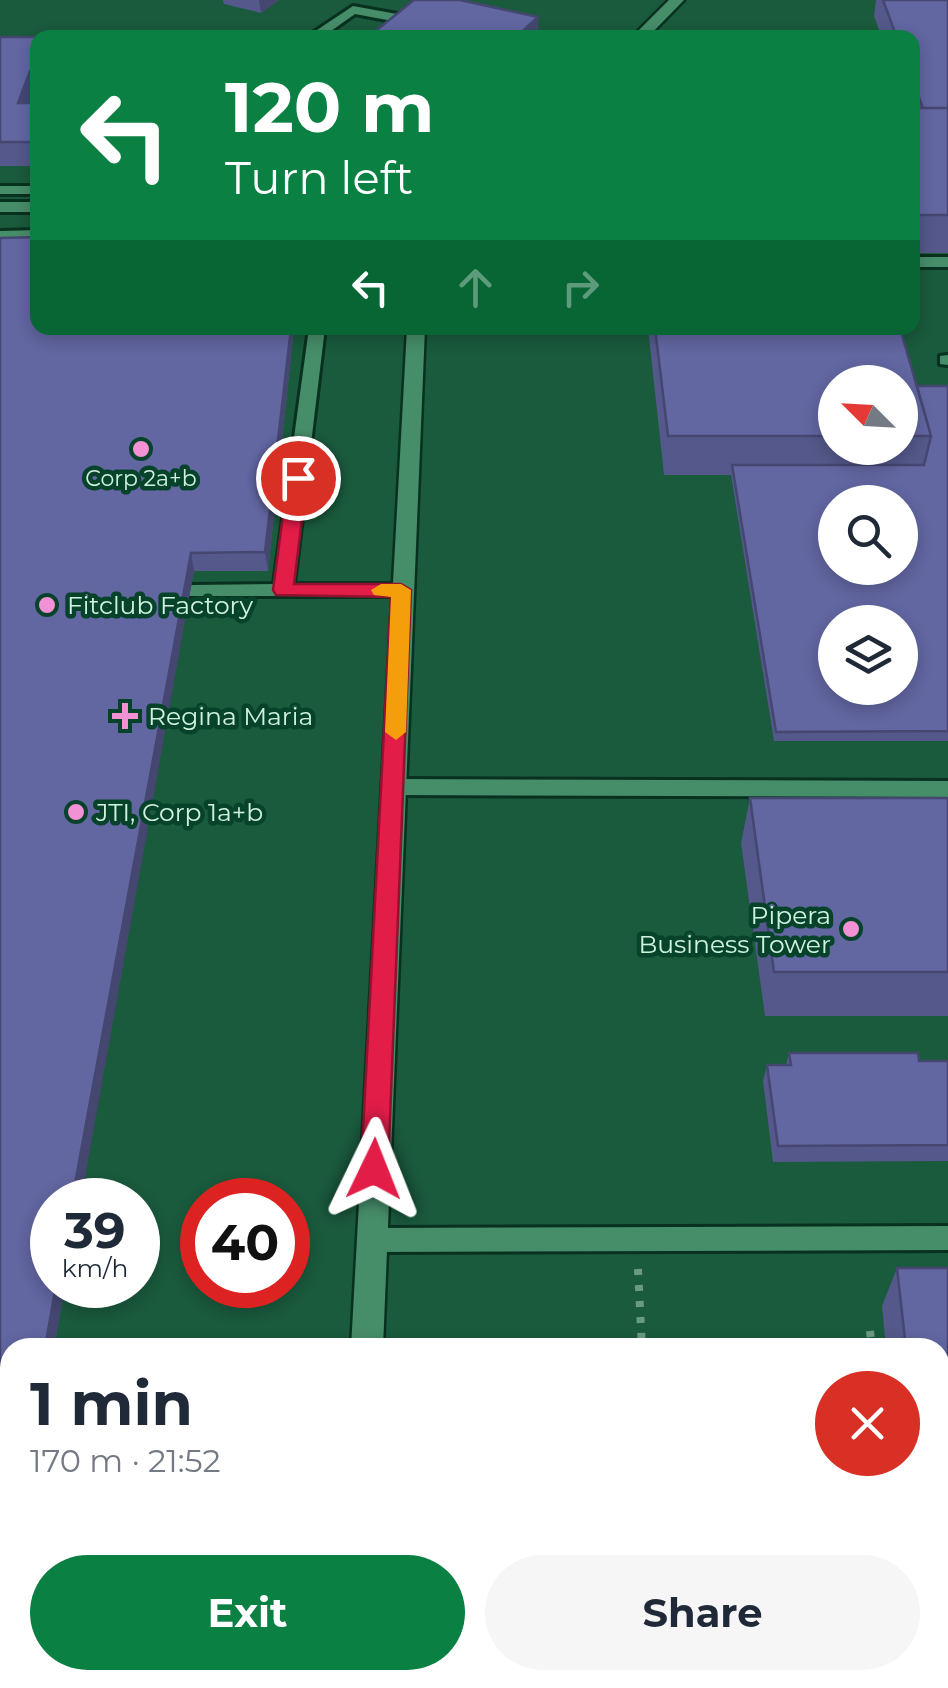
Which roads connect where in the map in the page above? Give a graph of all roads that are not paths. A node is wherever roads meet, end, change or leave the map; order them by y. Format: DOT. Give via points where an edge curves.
graph roads {
  1 [pos="378,0"];
  2 [pos="677,0"];
  3 [pos="322,30"];
  4 [pos="646,30"];
  5 [pos="0,190"];
  6 [pos="30,190"];
  7 [pos="30,211"];
  8 [pos="2,213"];
  9 [pos="0,236"];
  10 [pos="30,236"];
  11 [pos="920,262"];
  12 [pos="948,262"];
  13 [pos="315,335"];
  14 [pos="416,335"];
  15 [pos="283,590"];
  16 [pos="401,590"];
  17 [pos="192,591"];
  18 [pos="394,787"];
  19 [pos="948,789"];
  20 [pos="948,1238"];
  21 [pos="372,1240"];
  22 [pos="367,1338"];
  1 -- 3 [label="lane" via="435,19 397,23 348,11"];
  2 -- 4 [label="street"];
  5 -- 6 [label="lane"];
  7 -- 8 [label="lane"];
  9 -- 10 [label="lane"];
  11 -- 12 [label="lane"];
  13 -- 15 [label="lane"];
  14 -- 16 [label="street"];
  15 -- 16 [label="lane"];
  15 -- 17 [label="lane"];
  16 -- 18 [label="street"];
  18 -- 19 [label="lane"];
  18 -- 21 [label="street"];
  20 -- 21 [label="lane"];
  21 -- 22 [label="street"];
}
